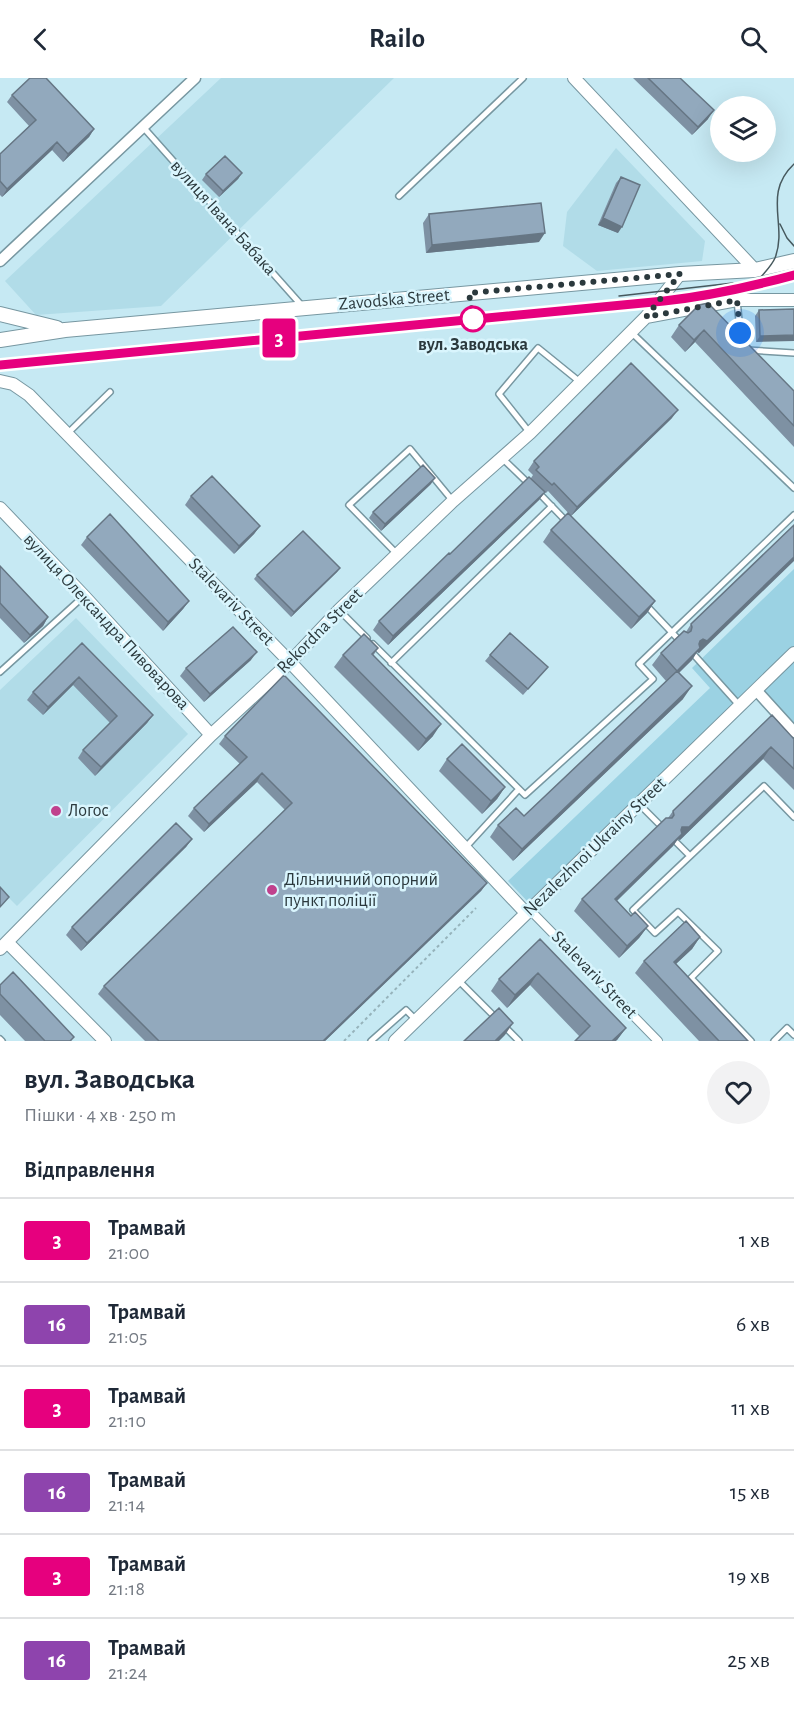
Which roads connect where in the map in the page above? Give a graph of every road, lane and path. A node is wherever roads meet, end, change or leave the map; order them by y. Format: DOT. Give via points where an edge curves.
graph roads {
  1 [pos="195,78"];
  2 [pos="523,78"];
  3 [pos="574,78"];
  4 [pos="143,127"];
  5 [pos="399,196"];
  6 [pos="0,261"];
  7 [pos="794,261"];
  8 [pos="755,270"];
  9 [pos="680,274"];
  10 [pos="737,300"];
  11 [pos="794,300"];
  12 [pos="304,308"];
  13 [pos="0,315"];
  14 [pos="646,317"];
  15 [pos="65,330"];
  16 [pos="631,332"];
  17 [pos="0,340"];
  18 [pos="794,353"];
  19 [pos="0,381"];
  20 [pos="580,382"];
  21 [pos="110,392"];
  22 [pos="530,433"];
  23 [pos="67,434"];
  24 [pos="502,458"];
  25 [pos="794,488"];
  26 [pos="453,501"];
  27 [pos="552,506"];
  28 [pos="0,508"];
  29 [pos="794,515"];
  30 [pos="568,523"];
  31 [pos="398,555"];
  32 [pos="84,596"];
  33 [pos="641,599"];
  34 [pos="339,610"];
  35 [pos="672,632"];
  36 [pos="679,640"];
  37 [pos="794,653"];
  38 [pos="695,656"];
  39 [pos="290,662"];
  40 [pos="392,663"];
  41 [pos="0,672"];
  42 [pos="756,690"];
  43 [pos="740,706"];
  44 [pos="794,732"];
  45 [pos="211,735"];
  46 [pos="519,789"];
  47 [pos="639,804"];
  48 [pos="794,817"];
  49 [pos="661,826"];
  50 [pos="677,843"];
  51 [pos="465,849"];
  52 [pos="690,856"];
  53 [pos="476,908"];
  54 [pos="528,911"];
  55 [pos="3,946"];
  56 [pos="458,980"];
  57 [pos="417,1020"];
  58 [pos="794,1035"];
  59 [pos="105,1041"];
  60 [pos="344,1041"];
  61 [pos="371,1041"];
  62 [pos="396,1041"];
  63 [pos="519,1041"];
  64 [pos="658,1041"];
  65 [pos="751,1041"];
  66 [pos="774,1041"];
  1 -- 4 [label="street"];
  2 -- 5 [label="lane"];
  3 -- 8 [label="street"];
  4 -- 6 [label="street"];
  4 -- 12 [label="lane, вулиця Івана Бабака"];
  7 -- 8 [label="main road, Zavodska Street"];
  8 -- 9 [label="main road, Zavodska Street"];
  9 -- 12 [label="main road, Zavodska Street"];
  9 -- 14 [label="street, Rekordna Street"];
  10 -- 11 [label="street"];
  10 -- 14 [label="street"];
  10 -- 18 [label="lane" via="741,350"];
  12 -- 15 [label="main road, Zavodska Street"];
  13 -- 15 [label="main road, Zavodska Street"];
  14 -- 16 [label="street, Rekordna Street"];
  15 -- 17 [label="main road, Zavodska Street"];
  16 -- 20 [label="street, Rekordna Street"];
  16 -- 25 [label="lane"];
  19 -- 23 [label="street, Stalevariv Street" via="29,395"];
  20 -- 22 [label="street, Rekordna Street"];
  20 -- 22 [label="lane" via="538,348 499,394"];
  21 -- 23 [label="lane"];
  22 -- 24 [label="street, Rekordna Street"];
  23 -- 39 [label="street, Stalevariv Street"];
  24 -- 26 [label="street, Rekordna Street"];
  24 -- 27 [label="lane"];
  26 -- 31 [label="street, Rekordna Street"];
  26 -- 31 [label="lane" via="410,449 349,505"];
  27 -- 30 [label="lane"];
  27 -- 40 [label="lane"];
  28 -- 32 [label="street, вулиця Олександра Пивоварова"];
  29 -- 35 [label="lane"];
  31 -- 34 [label="street, Rekordna Street"];
  32 -- 41 [label="lane"];
  32 -- 45 [label="street, вулиця Олександра Пивоварова"];
  33 -- 35 [label="lane"];
  34 -- 39 [label="street, Rekordna Street"];
  34 -- 40 [label="lane"];
  35 -- 36 [label="lane"];
  35 -- 46 [label="lane" via="639,664 653,679 525,795"];
  37 -- 42 [label="street, Nezalezhnoi Ukrainy Street"];
  38 -- 43 [label="lane"];
  39 -- 45 [label="street, Rekordna Street"];
  39 -- 51 [label="street, Stalevariv Street"];
  40 -- 46 [label="lane"];
  42 -- 43 [label="street, Nezalezhnoi Ukrainy Street"];
  42 -- 44 [label="street"];
  43 -- 47 [label="street, Nezalezhnoi Ukrainy Street"];
  45 -- 55 [label="street, Rekordna Street"];
  46 -- 51 [label="lane"];
  47 -- 49 [label="lane"];
  47 -- 54 [label="street, Nezalezhnoi Ukrainy Street"];
  48 -- 52 [label="lane" via="764,786"];
  50 -- 52 [label="lane"];
  51 -- 54 [label="street, Stalevariv Street"];
  52 -- 65 [label="lane" via="633,910 655,933 678,912 718,951 691,978"];
  53 -- 60 [label="path"];
  54 -- 56 [label="street, Nezalezhnoi Ukrainy Street"];
  54 -- 64 [label="street, Stalevariv Street"];
  55 -- 59 [label="street"];
  56 -- 57 [label="street, Nezalezhnoi Ukrainy Street"];
  56 -- 63 [label="lane"];
  57 -- 61 [label="lane" via="406,1010"];
  57 -- 62 [label="street, Nezalezhnoi Ukrainy Street"];
  58 -- 66 [label="lane" via="787,1028"];
}
